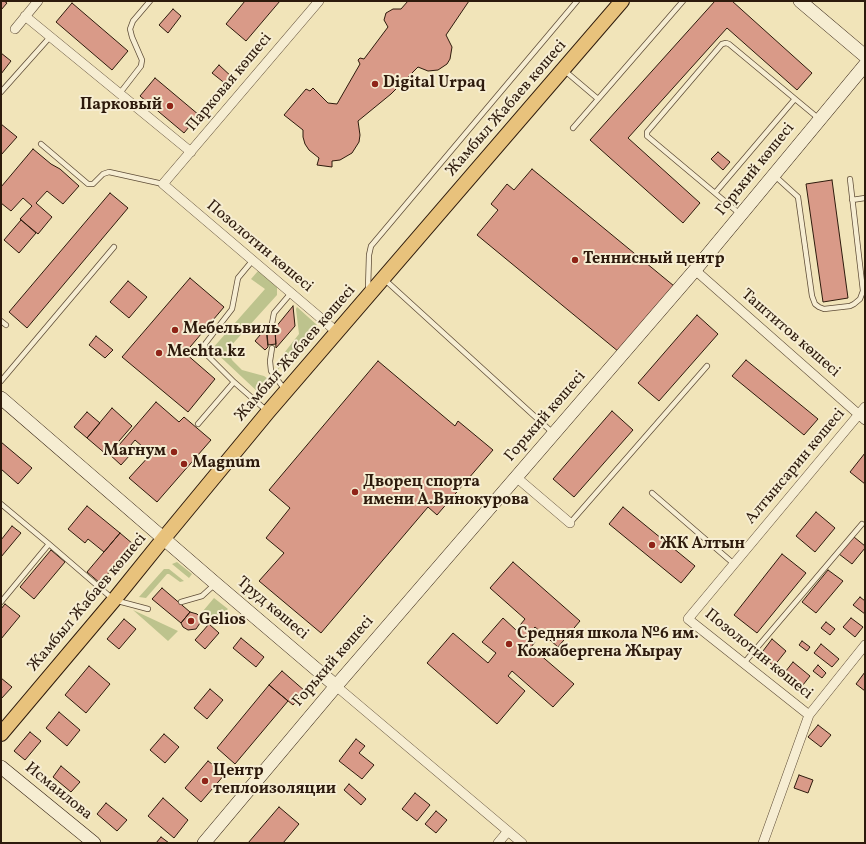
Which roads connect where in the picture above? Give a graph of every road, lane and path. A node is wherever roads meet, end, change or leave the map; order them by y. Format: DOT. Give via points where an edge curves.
graph roads {
  1 [pos="38,1"];
  2 [pos="150,1"];
  3 [pos="319,1"];
  4 [pos="578,1"];
  5 [pos="622,1"];
  6 [pos="683,1"];
  7 [pos="800,1"];
  8 [pos="25,16"];
  9 [pos="15,28"];
  10 [pos="50,37"];
  11 [pos="865,56"];
  12 [pos="865,65"];
  13 [pos="564,70"];
  14 [pos="1,92"];
  15 [pos="120,93"];
  16 [pos="598,99"];
  17 [pos="794,100"];
  18 [pos="819,120"];
  19 [pos="573,128"];
  20 [pos="40,144"];
  21 [pos="191,152"];
  22 [pos="774,175"];
  23 [pos="850,179"];
  24 [pos="163,184"];
  25 [pos="715,193"];
  26 [pos="865,198"];
  27 [pos="852,200"];
  28 [pos="741,215"];
  29 [pos="114,247"];
  30 [pos="253,260"];
  31 [pos="695,270"];
  32 [pos="384,278"];
  33 [pos="291,293"];
  34 [pos="368,296"];
  35 [pos="1,321"];
  36 [pos="6,325"];
  37 [pos="271,329"];
  38 [pos="337,332"];
  39 [pos="272,348"];
  40 [pos="707,366"];
  41 [pos="1,381"];
  42 [pos="234,382"];
  43 [pos="286,392"];
  44 [pos="1,398"];
  45 [pos="865,408"];
  46 [pos="268,412"];
  47 [pos="862,418"];
  48 [pos="198,424"];
  49 [pos="554,434"];
  50 [pos="516,478"];
  51 [pos="652,493"];
  52 [pos="1,504"];
  53 [pos="570,523"];
  54 [pos="862,524"];
  55 [pos="164,538"];
  56 [pos="49,544"];
  57 [pos="734,564"];
  58 [pos="215,583"];
  59 [pos="114,600"];
  60 [pos="1,602"];
  61 [pos="181,602"];
  62 [pos="148,609"];
  63 [pos="688,619"];
  64 [pos="865,645"];
  65 [pos="744,663"];
  66 [pos="336,686"];
  67 [pos="809,715"];
  68 [pos="1,734"];
  69 [pos="1,767"];
  70 [pos="508,831"];
  71 [pos="94,843"];
  72 [pos="204,843"];
  73 [pos="498,843"];
  74 [pos="522,843"];
  75 [pos="763,843"];
  1 -- 8 [label="street"];
  2 -- 15 [label="lane" via="130,29 142,60 141,66"];
  3 -- 21 [label="street, Парковая көшесі"];
  4 -- 34 [label="lane" via="371,246"];
  5 -- 13 [label="main road, Жамбыл Жабаев көшесі"];
  6 -- 16 [label="lane"];
  7 -- 11 [label="street"];
  8 -- 9 [label="street"];
  8 -- 10 [label="street"];
  10 -- 14 [label="lane"];
  10 -- 15 [label="street"];
  12 -- 18 [label="street, Горький көшесі"];
  13 -- 16 [label="lane"];
  13 -- 32 [label="main road, Жамбыл Жабаев көшесі"];
  15 -- 21 [label="street"];
  16 -- 19 [label="lane"];
  17 -- 18 [label="lane"];
  17 -- 25 [label="lane"];
  17 -- 25 [label="lane" via="726,43 722,44 647,132 647,136"];
  18 -- 22 [label="street, Горький көшесі"];
  20 -- 24 [label="lane" via="88,184 93,184 109,172"];
  21 -- 24 [label="street, Парковая көшесі"];
  22 -- 27 [label="lane" via="798,197 812,296 819,307 850,306 858,302 862,296 863,286"];
  22 -- 28 [label="street, Горький көшесі"];
  23 -- 27 [label="lane"];
  24 -- 30 [label="street, Позолотин көшесі"];
  25 -- 28 [label="lane"];
  26 -- 27 [label="lane"];
  28 -- 31 [label="street, Горький көшесі"];
  29 -- 41 [label="lane"];
  30 -- 33 [label="street, Позолотин көшесі"];
  30 -- 42 [label="lane" via="238,278 232,309 205,344 208,356"];
  31 -- 47 [label="street, Таштитов көшесі"];
  31 -- 49 [label="street, Горький көшесі"];
  32 -- 34 [label="main road, Жамбыл Жабаев көшесі"];
  32 -- 49 [label="lane"];
  33 -- 37 [label="lane" via="274,313"];
  33 -- 38 [label="street, Позолотин көшесі"];
  34 -- 38 [label="main road, Жамбыл Жабаев көшесі"];
  35 -- 36 [label="lane"];
  38 -- 43 [label="main road, Жамбыл Жабаев көшесі"];
  39 -- 43 [label="lane" via="270,370"];
  40 -- 53 [label="lane"];
  42 -- 46 [label="lane"];
  42 -- 48 [label="lane"];
  43 -- 46 [label="main road, Жамбыл Жабаев көшесі"];
  44 -- 55 [label="street, Труд көшесі"];
  45 -- 47 [label="street, Алтынсарин көшесі"];
  46 -- 55 [label="main road, Жамбыл Жабаев көшесі"];
  47 -- 57 [label="street, Алтынсарин көшесі"];
  49 -- 50 [label="street, Горький көшесі"];
  50 -- 53 [label="street"];
  50 -- 66 [label="street, Горький көшесі"];
  51 -- 57 [label="lane"];
  52 -- 56 [label="lane"];
  54 -- 65 [label="lane"];
  55 -- 58 [label="street, Труд көшесі"];
  55 -- 59 [label="main road, Жамбыл Жабаев көшесі"];
  56 -- 59 [label="lane"];
  56 -- 60 [label="lane"];
  57 -- 63 [label="street, Алтынсарин көшесі"];
  58 -- 61 [label="lane" via="202,596"];
  58 -- 66 [label="street, Труд көшесі"];
  59 -- 62 [label="lane"];
  59 -- 68 [label="main road, Жамбыл Жабаев көшесі"];
  63 -- 65 [label="street, Позолотин көшесі"];
  64 -- 67 [label="street"];
  65 -- 67 [label="street, Позолотин көшесі"];
  66 -- 70 [label="street, Труд көшесі"];
  66 -- 72 [label="street, Горький көшесі"];
  67 -- 75 [label="street"];
  69 -- 71 [label="street, Исмаилова"];
  70 -- 73 [label="street"];
  70 -- 74 [label="street, Труд көшесі"];
}
